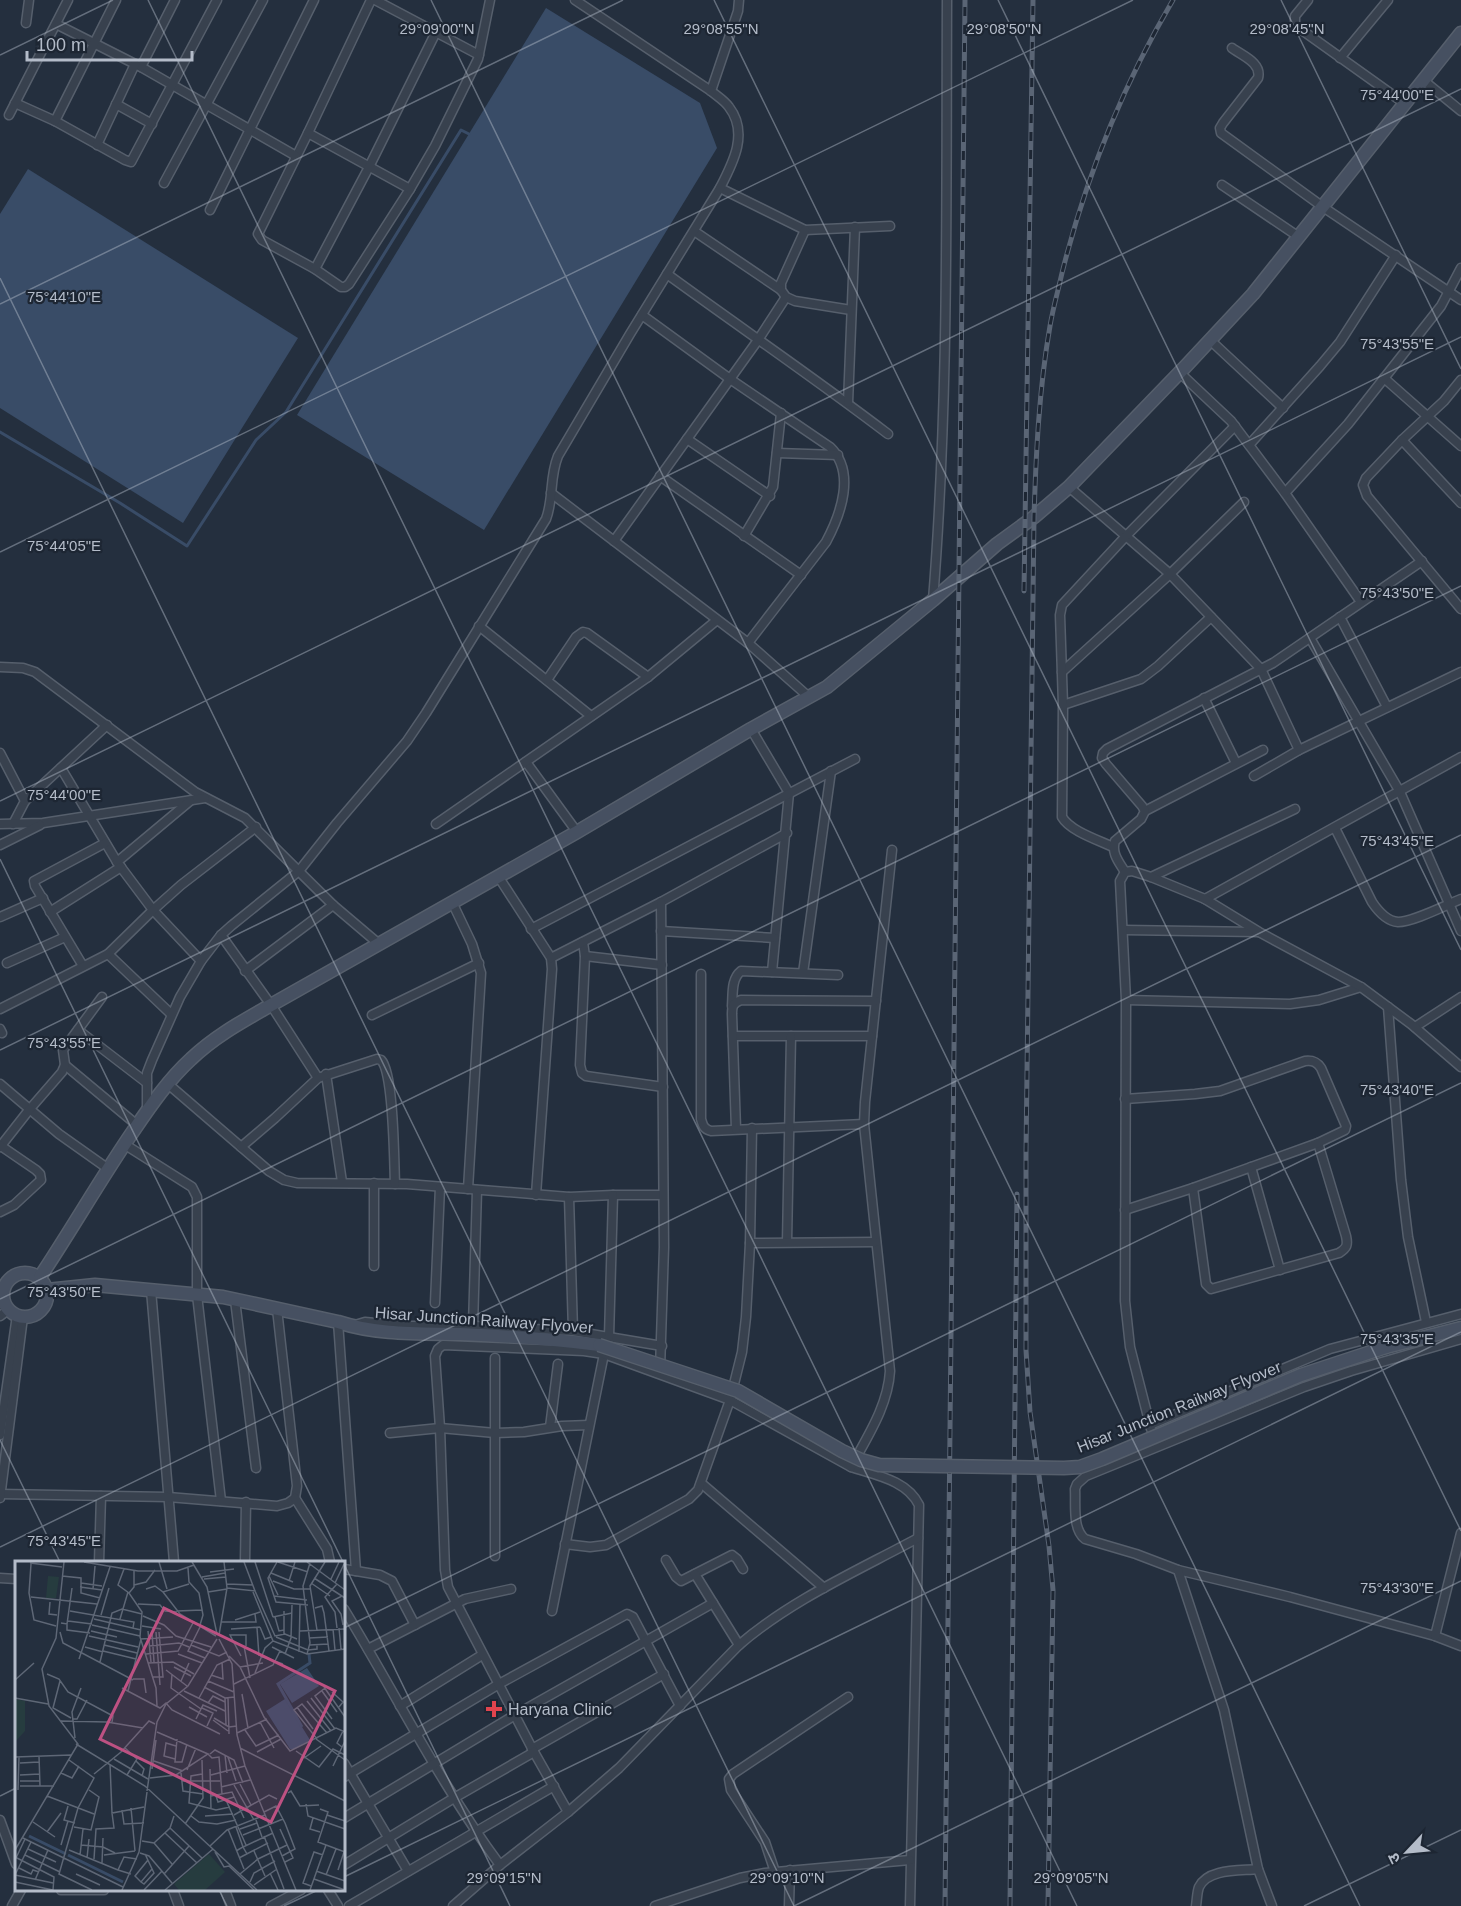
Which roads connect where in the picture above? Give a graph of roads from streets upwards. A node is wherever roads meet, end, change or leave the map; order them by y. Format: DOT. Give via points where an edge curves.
graph roads {
  1 [pos="29,0"];
  2 [pos="68,0"];
  3 [pos="116,0"];
  4 [pos="175,0"];
  5 [pos="217,0"];
  6 [pos="263,0"];
  7 [pos="314,0"];
  8 [pos="371,0"];
  9 [pos="375,0"];
  10 [pos="490,0"];
  11 [pos="575,0"];
  12 [pos="739,0"];
  13 [pos="947,0"];
  14 [pos="1308,0"];
  15 [pos="1389,0"];
  16 [pos="26,23"];
  17 [pos="56,24"];
  18 [pos="436,32"];
  19 [pos="1461,33"];
  20 [pos="93,42"];
  21 [pos="1232,48"];
  22 [pos="479,54"];
  23 [pos="1340,58"];
  24 [pos="138,66"];
  25 [pos="1423,80"];
  26 [pos="172,86"];
  27 [pos="711,91"];
  28 [pos="15,103"];
  29 [pos="116,104"];
  30 [pos="1404,104"];
  31 [pos="206,106"];
  32 [pos="1461,111"];
  33 [pos="9,116"];
  34 [pos="55,121"];
  35 [pos="152,124"];
  36 [pos="250,131"];
  37 [pos="308,134"];
  38 [pos="97,145"];
  39 [pos="296,156"];
  40 [pos="369,167"];
  41 [pos="164,183"];
  42 [pos="1222,185"];
  43 [pos="720,188"];
  44 [pos="410,189"];
  45 [pos="1323,207"];
  46 [pos="210,210"];
  47 [pos="890,226"];
  48 [pos="855,227"];
  49 [pos="805,230"];
  50 [pos="694,231"];
  51 [pos="1299,237"];
  52 [pos="1396,255"];
  53 [pos="1461,268"];
  54 [pos="315,269"];
  55 [pos="667,274"];
  56 [pos="1449,291"];
  57 [pos="783,294"];
  58 [pos="1461,300"];
  59 [pos="851,310"];
  60 [pos="642,315"];
  61 [pos="758,340"];
  62 [pos="1210,340"];
  63 [pos="1180,373"];
  64 [pos="1384,378"];
  65 [pos="730,379"];
  66 [pos="1461,380"];
  67 [pos="848,403"];
  68 [pos="1283,408"];
  69 [pos="781,413"];
  70 [pos="1428,416"];
  71 [pos="1235,426"];
  72 [pos="888,434"];
  73 [pos="687,439"];
  74 [pos="1402,440"];
  75 [pos="1249,445"];
  76 [pos="1461,446"];
  77 [pos="777,453"];
  78 [pos="838,455"];
  79 [pos="660,476"];
  80 [pos="1069,487"];
  81 [pos="551,493"];
  82 [pos="1285,493"];
  83 [pos="770,496"];
  84 [pos="1460,500"];
  85 [pos="1244,502"];
  86 [pos="744,536"];
  87 [pos="1126,536"];
  88 [pos="614,541"];
  89 [pos="1422,561"];
  90 [pos="1170,574"];
  91 [pos="801,575"];
  92 [pos="933,600"];
  93 [pos="1361,602"];
  94 [pos="1461,609"];
  95 [pos="1211,617"];
  96 [pos="1340,617"];
  97 [pos="717,620"];
  98 [pos="479,626"];
  99 [pos="1310,638"];
  100 [pos="748,643"];
  101 [pos="0,667"];
  102 [pos="1261,669"];
  103 [pos="1062,672"];
  104 [pos="1460,676"];
  105 [pos="648,677"];
  106 [pos="547,680"];
  107 [pos="810,698"];
  108 [pos="1204,698"];
  109 [pos="1064,705"];
  110 [pos="1387,707"];
  111 [pos="591,716"];
  112 [pos="1358,722"];
  113 [pos="107,725"];
  114 [pos="751,729"];
  115 [pos="1263,750"];
  116 [pos="1299,750"];
  117 [pos="0,753"];
  118 [pos="1461,757"];
  119 [pos="855,759"];
  120 [pos="526,762"];
  121 [pos="1236,764"];
  122 [pos="61,768"];
  123 [pos="831,771"];
  124 [pos="1254,776"];
  125 [pos="1400,792"];
  126 [pos="789,793"];
  127 [pos="205,798"];
  128 [pos="25,801"];
  129 [pos="190,801"];
  130 [pos="1295,809"];
  131 [pos="1145,811"];
  132 [pos="90,817"];
  133 [pos="43,823"];
  134 [pos="0,824"];
  135 [pos="13,824"];
  136 [pos="436,824"];
  137 [pos="256,827"];
  138 [pos="1335,828"];
  139 [pos="577,832"];
  140 [pos="787,834"];
  141 [pos="105,843"];
  142 [pos="0,844"];
  143 [pos="1113,847"];
  144 [pos="892,850"];
  145 [pos="119,865"];
  146 [pos="299,871"];
  147 [pos="1125,872"];
  148 [pos="498,876"];
  149 [pos="1150,877"];
  150 [pos="42,898"];
  151 [pos="1205,899"];
  152 [pos="1461,899"];
  153 [pos="452,902"];
  154 [pos="661,902"];
  155 [pos="1449,904"];
  156 [pos="333,905"];
  157 [pos="153,910"];
  158 [pos="50,912"];
  159 [pos="0,916"];
  160 [pos="531,929"];
  161 [pos="1124,930"];
  162 [pos="662,931"];
  163 [pos="1461,931"];
  164 [pos="1259,932"];
  165 [pos="221,935"];
  166 [pos="65,937"];
  167 [pos="775,938"];
  168 [pos="583,942"];
  169 [pos="379,944"];
  170 [pos="108,954"];
  171 [pos="585,956"];
  172 [pos="551,958"];
  173 [pos="201,961"];
  174 [pos="7,963"];
  175 [pos="479,963"];
  176 [pos="662,965"];
  177 [pos="84,966"];
  178 [pos="245,971"];
  179 [pos="772,972"];
  180 [pos="803,973"];
  181 [pos="701,974"];
  182 [pos="838,975"];
  183 [pos="1360,987"];
  184 [pos="102,997"];
  185 [pos="1461,997"];
  186 [pos="1126,1000"];
  187 [pos="876,1001"];
  188 [pos="271,1005"];
  189 [pos="732,1006"];
  190 [pos="1388,1007"];
  191 [pos="0,1009"];
  192 [pos="171,1014"];
  193 [pos="372,1015"];
  194 [pos="1415,1027"];
  195 [pos="78,1030"];
  196 [pos="733,1036"];
  197 [pos="791,1036"];
  198 [pos="872,1036"];
  199 [pos="64,1065"];
  200 [pos="1461,1067"];
  201 [pos="322,1076"];
  202 [pos="147,1083"];
  203 [pos="0,1084"];
  204 [pos="168,1084"];
  205 [pos="663,1087"];
  206 [pos="1125,1099"];
  207 [pos="29,1110"];
  208 [pos="147,1111"];
  209 [pos="864,1124"];
  210 [pos="137,1125"];
  211 [pos="789,1126"];
  212 [pos="752,1128"];
  213 [pos="736,1129"];
  214 [pos="1318,1143"];
  215 [pos="124,1144"];
  216 [pos="1,1146"];
  217 [pos="241,1147"];
  218 [pos="1251,1167"];
  219 [pos="107,1168"];
  220 [pos="342,1182"];
  221 [pos="374,1183"];
  222 [pos="395,1184"];
  223 [pos="440,1187"];
  224 [pos="1193,1188"];
  225 [pos="472,1189"];
  226 [pos="536,1195"];
  227 [pos="613,1195"];
  228 [pos="663,1195"];
  229 [pos="569,1197"];
  230 [pos="1125,1210"];
  231 [pos="0,1212"];
  232 [pos="787,1242"];
  233 [pos="876,1242"];
  234 [pos="750,1243"];
  235 [pos="374,1266"];
  236 [pos="1280,1270"];
  237 [pos="40,1277"];
  238 [pos="48,1290"];
  239 [pos="151,1290"];
  240 [pos="197,1295"];
  241 [pos="235,1300"];
  242 [pos="435,1303"];
  243 [pos="7,1306"];
  244 [pos="277,1309"];
  245 [pos="1461,1314"];
  246 [pos="338,1322"];
  247 [pos="1426,1322"];
  248 [pos="473,1326"];
  249 [pos="352,1327"];
  250 [pos="1461,1328"];
  251 [pos="573,1331"];
  252 [pos="1461,1339"];
  253 [pos="604,1345"];
  254 [pos="662,1346"];
  255 [pos="495,1358"];
  256 [pos="558,1364"];
  257 [pos="659,1374"];
  258 [pos="730,1400"];
  259 [pos="589,1425"];
  260 [pos="1150,1425"];
  261 [pos="550,1427"];
  262 [pos="440,1428"];
  263 [pos="390,1433"];
  264 [pos="495,1433"];
  265 [pos="0,1435"];
  266 [pos="1157,1446"];
  267 [pos="851,1467"];
  268 [pos="256,1468"];
  269 [pos="701,1483"];
  270 [pos="0,1494"];
  271 [pos="101,1496"];
  272 [pos="168,1497"];
  273 [pos="295,1497"];
  274 [pos="0,1499"];
  275 [pos="221,1501"];
  276 [pos="246,1502"];
  277 [pos="1461,1533"];
  278 [pos="918,1538"];
  279 [pos="564,1544"];
  280 [pos="495,1556"];
  281 [pos="666,1560"];
  282 [pos="99,1561"];
  283 [pos="174,1561"];
  284 [pos="245,1561"];
  285 [pos="330,1561"];
  286 [pos="345,1569"];
  287 [pos="743,1569"];
  288 [pos="1178,1570"];
  289 [pos="356,1571"];
  290 [pos="695,1574"];
  291 [pos="0,1578"];
  292 [pos="15,1579"];
  293 [pos="824,1588"];
  294 [pos="512,1589"];
  295 [pos="713,1603"];
  296 [pos="455,1604"];
  297 [pos="552,1611"];
  298 [pos="345,1612"];
  299 [pos="416,1625"];
  300 [pos="1435,1636"];
  301 [pos="647,1641"];
  302 [pos="739,1645"];
  303 [pos="1461,1646"];
  304 [pos="368,1649"];
  305 [pos="482,1655"];
  306 [pos="664,1674"];
  307 [pos="499,1684"];
  308 [pos="848,1697"];
  309 [pos="400,1706"];
  310 [pos="680,1706"];
  311 [pos="515,1715"];
  312 [pos="416,1734"];
  313 [pos="533,1750"];
  314 [pos="434,1763"];
  315 [pos="347,1775"];
  316 [pos="554,1786"];
  317 [pos="454,1798"];
  318 [pos="368,1803"];
  319 [pos="568,1812"];
  320 [pos="345,1817"];
  321 [pos="0,1820"];
  322 [pos="475,1832"];
  323 [pos="388,1838"];
  324 [pos="910,1860"];
  325 [pos="15,1861"];
  326 [pos="345,1864"];
  327 [pos="500,1865"];
  328 [pos="1258,1869"];
  329 [pos="790,1870"];
  330 [pos="408,1871"];
  331 [pos="775,1872"];
  332 [pos="20,1891"];
  333 [pos="173,1891"];
  334 [pos="225,1891"];
  335 [pos="299,1891"];
  336 [pos="329,1891"];
  337 [pos="271,1905"];
  338 [pos="12,1906"];
  339 [pos="179,1906"];
  340 [pos="231,1906"];
  341 [pos="338,1906"];
  342 [pos="350,1906"];
  343 [pos="453,1906"];
  344 [pos="655,1906"];
  345 [pos="789,1906"];
  346 [pos="910,1906"];
  347 [pos="1196,1906"];
  348 [pos="1272,1906"];
  1 -- 16 [label="street"];
  2 -- 17 [label="street"];
  3 -- 20 [label="street"];
  4 -- 24 [label="street"];
  5 -- 26 [label="street"];
  6 -- 31 [label="street"];
  7 -- 36 [label="street"];
  8 -- 37 [label="street"];
  9 -- 18 [label="street"];
  10 -- 22 [label="street"];
  11 -- 27 [label="street"];
  12 -- 27 [label="street"];
  13 -- 92 [label="street" via="940,509"];
  14 -- 23 [label="street" via="1295,16 1295,24"];
  15 -- 23 [label="street"];
  17 -- 20 [label="street"];
  17 -- 28 [label="street"];
  18 -- 22 [label="street"];
  18 -- 40 [label="street"];
  19 -- 25 [label="street"];
  20 -- 24 [label="street"];
  20 -- 34 [label="street"];
  21 -- 45 [label="street" via="1257,65 1260,73 1223,123 1221,133"];
  22 -- 44 [label="street"];
  23 -- 30 [label="street"];
  24 -- 26 [label="street"];
  24 -- 29 [label="street"];
  25 -- 30 [label="street"];
  25 -- 32 [label="street"];
  26 -- 31 [label="street"];
  26 -- 35 [label="street"];
  27 -- 43 [label="street" via="729,106 740,136"];
  28 -- 33 [label="street"];
  28 -- 34 [label="street"];
  29 -- 35 [label="street"];
  29 -- 38 [label="street"];
  30 -- 45 [label="street"];
  31 -- 36 [label="street"];
  31 -- 41 [label="street"];
  34 -- 38 [label="street"];
  35 -- 38 [label="street" via="131,162"];
  36 -- 39 [label="street"];
  36 -- 46 [label="street"];
  37 -- 39 [label="street"];
  37 -- 40 [label="street"];
  39 -- 54 [label="street" via="258,234 262,240"];
  40 -- 44 [label="street"];
  40 -- 54 [label="street"];
  42 -- 51 [label="street"];
  43 -- 49 [label="street"];
  43 -- 50 [label="street"];
  44 -- 54 [label="street" via="349,284 341,287"];
  45 -- 51 [label="street"];
  45 -- 52 [label="street"];
  47 -- 48 [label="street"];
  48 -- 49 [label="street"];
  48 -- 59 [label="street"];
  49 -- 57 [label="street" via="781,283"];
  50 -- 55 [label="street"];
  50 -- 57 [label="street"];
  51 -- 62 [label="street"];
  52 -- 56 [label="street"];
  52 -- 68 [label="street" via="1340,342"];
  53 -- 56 [label="street"];
  55 -- 60 [label="street"];
  55 -- 61 [label="street"];
  56 -- 58 [label="street"];
  56 -- 64 [label="street"];
  57 -- 59 [label="street" via="795,301"];
  57 -- 61 [label="street"];
  59 -- 67 [label="street"];
  60 -- 65 [label="street"];
  60 -- 81 [label="street" via="558,456"];
  61 -- 65 [label="street"];
  61 -- 67 [label="street"];
  62 -- 63 [label="street"];
  62 -- 68 [label="street"];
  63 -- 71 [label="street"];
  63 -- 80 [label="street"];
  64 -- 70 [label="street"];
  64 -- 82 [label="street"];
  65 -- 69 [label="street"];
  65 -- 73 [label="street"];
  66 -- 70 [label="street"];
  67 -- 72 [label="street"];
  68 -- 75 [label="street"];
  69 -- 77 [label="street"];
  69 -- 78 [label="street"];
  70 -- 74 [label="street"];
  70 -- 76 [label="street"];
  71 -- 75 [label="street"];
  71 -- 87 [label="street"];
  73 -- 79 [label="street"];
  73 -- 83 [label="street"];
  74 -- 84 [label="street"];
  74 -- 89 [label="street" via="1363,484 1367,496"];
  75 -- 82 [label="street"];
  77 -- 78 [label="street"];
  77 -- 83 [label="street"];
  78 -- 91 [label="street" via="844,476 838,514 826,542"];
  79 -- 86 [label="street"];
  79 -- 88 [label="street"];
  80 -- 87 [label="street"];
  80 -- 92 [label="street"];
  81 -- 88 [label="street"];
  81 -- 98 [label="street" via="546,519"];
  82 -- 93 [label="street"];
  83 -- 86 [label="street"];
  85 -- 90 [label="street"];
  86 -- 91 [label="street"];
  87 -- 90 [label="street"];
  87 -- 103 [label="street" via="1062,605"];
  88 -- 97 [label="street"];
  89 -- 93 [label="street"];
  89 -- 94 [label="street"];
  90 -- 95 [label="street"];
  90 -- 103 [label="street"];
  91 -- 100 [label="street"];
  92 -- 107 [label="street"];
  93 -- 96 [label="street"];
  95 -- 102 [label="street"];
  95 -- 109 [label="street" via="1141,679"];
  96 -- 99 [label="street"];
  96 -- 110 [label="street"];
  97 -- 100 [label="street"];
  97 -- 105 [label="street"];
  98 -- 106 [label="street"];
  98 -- 146 [label="street" via="407,741"];
  99 -- 102 [label="street"];
  99 -- 112 [label="street"];
  100 -- 107 [label="street"];
  101 -- 113 [label="street" via="35,672"];
  102 -- 108 [label="street"];
  102 -- 116 [label="street"];
  103 -- 109 [label="street"];
  104 -- 110 [label="street"];
  105 -- 106 [label="street" via="583,632"];
  105 -- 111 [label="street"];
  106 -- 111 [label="street"];
  107 -- 114 [label="street"];
  108 -- 121 [label="street"];
  108 -- 131 [label="street" via="1103,753 1106,764"];
  109 -- 143 [label="street" via="1062,817 1073,828"];
  110 -- 112 [label="street"];
  111 -- 120 [label="street"];
  112 -- 116 [label="street"];
  112 -- 125 [label="street"];
  113 -- 122 [label="street"];
  113 -- 127 [label="street"];
  114 -- 126 [label="street"];
  114 -- 139 [label="street"];
  115 -- 121 [label="street"];
  116 -- 124 [label="street"];
  117 -- 128 [label="street"];
  118 -- 125 [label="street"];
  119 -- 123 [label="street"];
  120 -- 136 [label="street"];
  120 -- 139 [label="street"];
  121 -- 131 [label="street"];
  122 -- 128 [label="street"];
  122 -- 132 [label="street"];
  123 -- 126 [label="street"];
  123 -- 180 [label="street"];
  125 -- 138 [label="street"];
  125 -- 155 [label="street"];
  126 -- 140 [label="street"];
  126 -- 160 [label="street"];
  127 -- 129 [label="street"];
  127 -- 137 [label="street"];
  128 -- 135 [label="street"];
  129 -- 132 [label="street"];
  129 -- 145 [label="street"];
  130 -- 149 [label="street"];
  131 -- 143 [label="street"];
  132 -- 133 [label="street"];
  132 -- 141 [label="street"];
  133 -- 135 [label="street"];
  133 -- 142 [label="street"];
  134 -- 135 [label="street"];
  137 -- 146 [label="street"];
  137 -- 157 [label="street"];
  138 -- 151 [label="street"];
  138 -- 155 [label="street" via="1379,913 1397,922"];
  139 -- 148 [label="street"];
  140 -- 154 [label="street"];
  140 -- 167 [label="street"];
  141 -- 145 [label="street"];
  141 -- 150 [label="street" via="37,878 34,883"];
  143 -- 147 [label="street"];
  144 -- 187 [label="street"];
  145 -- 157 [label="street"];
  145 -- 158 [label="street"];
  146 -- 156 [label="street"];
  146 -- 165 [label="street"];
  147 -- 149 [label="street"];
  147 -- 161 [label="street" via="1120,881"];
  148 -- 153 [label="street"];
  148 -- 160 [label="street"];
  149 -- 151 [label="street"];
  150 -- 158 [label="street"];
  150 -- 159 [label="street"];
  151 -- 164 [label="street"];
  152 -- 155 [label="street"];
  153 -- 169 [label="street"];
  153 -- 175 [label="street"];
  154 -- 162 [label="street"];
  154 -- 168 [label="street"];
  155 -- 163 [label="street"];
  156 -- 169 [label="street"];
  156 -- 178 [label="street"];
  157 -- 170 [label="street"];
  157 -- 173 [label="street"];
  158 -- 166 [label="street"];
  160 -- 172 [label="street"];
  161 -- 164 [label="street"];
  161 -- 186 [label="street"];
  162 -- 167 [label="street"];
  162 -- 176 [label="street"];
  164 -- 183 [label="street"];
  165 -- 173 [label="street"];
  165 -- 178 [label="street"];
  166 -- 174 [label="street"];
  166 -- 177 [label="street"];
  167 -- 179 [label="street"];
  168 -- 171 [label="street"];
  168 -- 172 [label="street"];
  169 -- 188 [label="street"];
  170 -- 177 [label="street"];
  170 -- 192 [label="street"];
  171 -- 176 [label="street"];
  171 -- 205 [label="street" via="582,1074"];
  172 -- 226 [label="street"];
  173 -- 192 [label="street"];
  175 -- 193 [label="street"];
  175 -- 225 [label="street"];
  176 -- 205 [label="street"];
  177 -- 191 [label="street"];
  178 -- 188 [label="street"];
  179 -- 180 [label="street"];
  179 -- 189 [label="street" via="741,971 736,975"];
  180 -- 182 [label="street"];
  181 -- 213 [label="street" via="703,1126 711,1131"];
  183 -- 186 [label="street" via="1290,1004"];
  183 -- 190 [label="street"];
  184 -- 195 [label="street"];
  185 -- 194 [label="street"];
  186 -- 206 [label="street"];
  187 -- 189 [label="street" via="741,1000"];
  187 -- 198 [label="street"];
  188 -- 201 [label="street"];
  188 -- 204 [label="street" via="206,1045"];
  189 -- 196 [label="street"];
  190 -- 194 [label="street"];
  190 -- 247 [label="street" via="1408,1237"];
  192 -- 202 [label="street" via="149,1066"];
  194 -- 200 [label="street"];
  195 -- 199 [label="street" via="63,1050"];
  195 -- 202 [label="street"];
  196 -- 197 [label="street"];
  196 -- 213 [label="street"];
  197 -- 198 [label="street"];
  197 -- 211 [label="street"];
  198 -- 209 [label="street"];
  199 -- 207 [label="street"];
  199 -- 210 [label="street"];
  201 -- 217 [label="street"];
  201 -- 220 [label="street"];
  201 -- 222 [label="street" via="377,1059 384,1063 392,1114"];
  202 -- 208 [label="street"];
  203 -- 207 [label="street"];
  204 -- 208 [label="street"];
  204 -- 217 [label="street"];
  205 -- 228 [label="street"];
  206 -- 214 [label="street" via="1220,1091 1312,1060 1322,1068 1346,1126"];
  206 -- 230 [label="street"];
  207 -- 216 [label="street"];
  207 -- 219 [label="street"];
  208 -- 210 [label="street"];
  209 -- 211 [label="street"];
  209 -- 233 [label="street"];
  210 -- 215 [label="street"];
  211 -- 212 [label="street"];
  211 -- 232 [label="street"];
  212 -- 213 [label="street"];
  212 -- 234 [label="street"];
  214 -- 218 [label="street"];
  214 -- 236 [label="street" via="1347,1245 1340,1253"];
  215 -- 219 [label="street"];
  215 -- 240 [label="street" via="196,1192"];
  216 -- 231 [label="street" via="36,1170 41,1180 14,1205"];
  217 -- 220 [label="street" via="284,1180"];
  218 -- 224 [label="street"];
  218 -- 236 [label="street"];
  219 -- 237 [label="street"];
  220 -- 221 [label="street"];
  221 -- 222 [label="street"];
  221 -- 235 [label="street"];
  222 -- 223 [label="street"];
  223 -- 225 [label="street"];
  223 -- 242 [label="street"];
  224 -- 230 [label="street"];
  224 -- 236 [label="street" via="1208,1287 1215,1289"];
  225 -- 226 [label="street"];
  225 -- 248 [label="street"];
  226 -- 229 [label="street"];
  227 -- 228 [label="street"];
  227 -- 229 [label="street"];
  227 -- 253 [label="street"];
  228 -- 254 [label="street"];
  229 -- 251 [label="street"];
  230 -- 260 [label="street" via="1126,1321"];
  232 -- 233 [label="street"];
  232 -- 234 [label="street"];
  233 -- 267 [label="street" via="889,1386"];
  234 -- 258 [label="street" via="742,1352"];
  237 -- 238 [label="street"];
  237 -- 243 [label="street" via="26,1272 10,1278 4,1288"];
  238 -- 239 [label="street, Hisar Junction Railway Flyover" via="95,1285"];
  238 -- 243 [label="street" via="46,1302 33,1316"];
  239 -- 240 [label="street, Hisar Junction Railway Flyover"];
  239 -- 272 [label="street"];
  240 -- 241 [label="street, Hisar Junction Railway Flyover"];
  240 -- 275 [label="street"];
  241 -- 244 [label="street, Hisar Junction Railway Flyover"];
  241 -- 268 [label="street"];
  243 -- 265 [label="street"];
  243 -- 270 [label="street"];
  244 -- 246 [label="street, Hisar Junction Railway Flyover"];
  244 -- 273 [label="street" via="297,1486"];
  245 -- 247 [label="street"];
  246 -- 249 [label="street, Hisar Junction Railway Flyover"];
  246 -- 289 [label="street"];
  247 -- 260 [label="street" via="1330,1348"];
  248 -- 249 [label="street" via="365,1322"];
  248 -- 251 [label="street"];
  249 -- 253 [label="street, Hisar Junction Railway Flyover" via="387,1333"];
  250 -- 253 [label="street, Hisar Junction Railway Flyover, bridge" via="1301,1375 1091,1463 1064,1468 879,1465 842,1451 738,1390"];
  251 -- 253 [label="street"];
  252 -- 266 [label="street" via="1335,1376"];
  253 -- 254 [label="street"];
  253 -- 257 [label="street"];
  253 -- 259 [label="street"];
  253 -- 262 [label="street" via="584,1351 443,1345 435,1356"];
  254 -- 257 [label="street"];
  255 -- 264 [label="street"];
  256 -- 261 [label="street"];
  257 -- 258 [label="street"];
  258 -- 267 [label="street"];
  258 -- 269 [label="street"];
  259 -- 261 [label="street"];
  259 -- 279 [label="street"];
  260 -- 266 [label="street"];
  261 -- 264 [label="street"];
  262 -- 263 [label="street"];
  262 -- 264 [label="street"];
  262 -- 296 [label="street" via="445,1570"];
  264 -- 280 [label="street"];
  266 -- 288 [label="street" via="1081,1479 1075,1489 1077,1527 1085,1539"];
  267 -- 278 [label="street" via="897,1483 915,1497 919,1505"];
  269 -- 279 [label="street" via="694,1496 614,1542 599,1546"];
  269 -- 293 [label="street"];
  270 -- 271 [label="street"];
  270 -- 274 [label="street"];
  271 -- 272 [label="street"];
  271 -- 282 [label="street"];
  272 -- 275 [label="street"];
  272 -- 283 [label="street"];
  273 -- 276 [label="street" via="277,1506"];
  273 -- 285 [label="street" via="327,1549"];
  275 -- 276 [label="street"];
  276 -- 284 [label="street"];
  277 -- 300 [label="street"];
  278 -- 293 [label="street"];
  278 -- 324 [label="street"];
  279 -- 297 [label="street"];
  281 -- 290 [label="street" via="678,1579"];
  286 -- 289 [label="street"];
  287 -- 290 [label="street" via="732,1555"];
  288 -- 300 [label="street"];
  288 -- 328 [label="street" via="1224,1710"];
  289 -- 299 [label="street" via="392,1581"];
  290 -- 295 [label="street"];
  291 -- 292 [label="street"];
  293 -- 302 [label="street" via="760,1627"];
  294 -- 296 [label="street"];
  295 -- 301 [label="street"];
  295 -- 302 [label="street"];
  296 -- 299 [label="street"];
  296 -- 305 [label="street"];
  298 -- 304 [label="street"];
  299 -- 304 [label="street"];
  300 -- 303 [label="street"];
  301 -- 306 [label="street"];
  301 -- 307 [label="street" via="633,1617 627,1614"];
  301 -- 311 [label="street"];
  302 -- 310 [label="street"];
  304 -- 309 [label="street"];
  305 -- 307 [label="street"];
  305 -- 309 [label="street"];
  306 -- 310 [label="street"];
  306 -- 313 [label="street"];
  307 -- 311 [label="street"];
  307 -- 312 [label="street"];
  308 -- 331 [label="street" via="729,1779 731,1790 765,1842"];
  309 -- 312 [label="street"];
  310 -- 319 [label="street" via="619,1768"];
  311 -- 313 [label="street"];
  311 -- 314 [label="street"];
  312 -- 314 [label="street"];
  312 -- 315 [label="street"];
  313 -- 316 [label="street"];
  313 -- 317 [label="street"];
  314 -- 317 [label="street"];
  314 -- 318 [label="street"];
  315 -- 318 [label="street"];
  316 -- 319 [label="street"];
  316 -- 322 [label="street"];
  317 -- 322 [label="street"];
  317 -- 323 [label="street"];
  318 -- 320 [label="street"];
  318 -- 323 [label="street"];
  319 -- 327 [label="street"];
  321 -- 325 [label="street"];
  322 -- 327 [label="street"];
  322 -- 330 [label="street"];
  323 -- 326 [label="street"];
  323 -- 330 [label="street"];
  324 -- 329 [label="street"];
  324 -- 346 [label="street"];
  327 -- 343 [label="street"];
  328 -- 347 [label="street" via="1210,1875 1198,1888"];
  328 -- 348 [label="street"];
  329 -- 331 [label="street"];
  329 -- 345 [label="street"];
  330 -- 342 [label="street"];
  331 -- 344 [label="street" via="740,1878"];
  332 -- 338 [label="street"];
  333 -- 339 [label="street"];
  334 -- 340 [label="street"];
  335 -- 337 [label="street"];
  336 -- 341 [label="street"];
}
